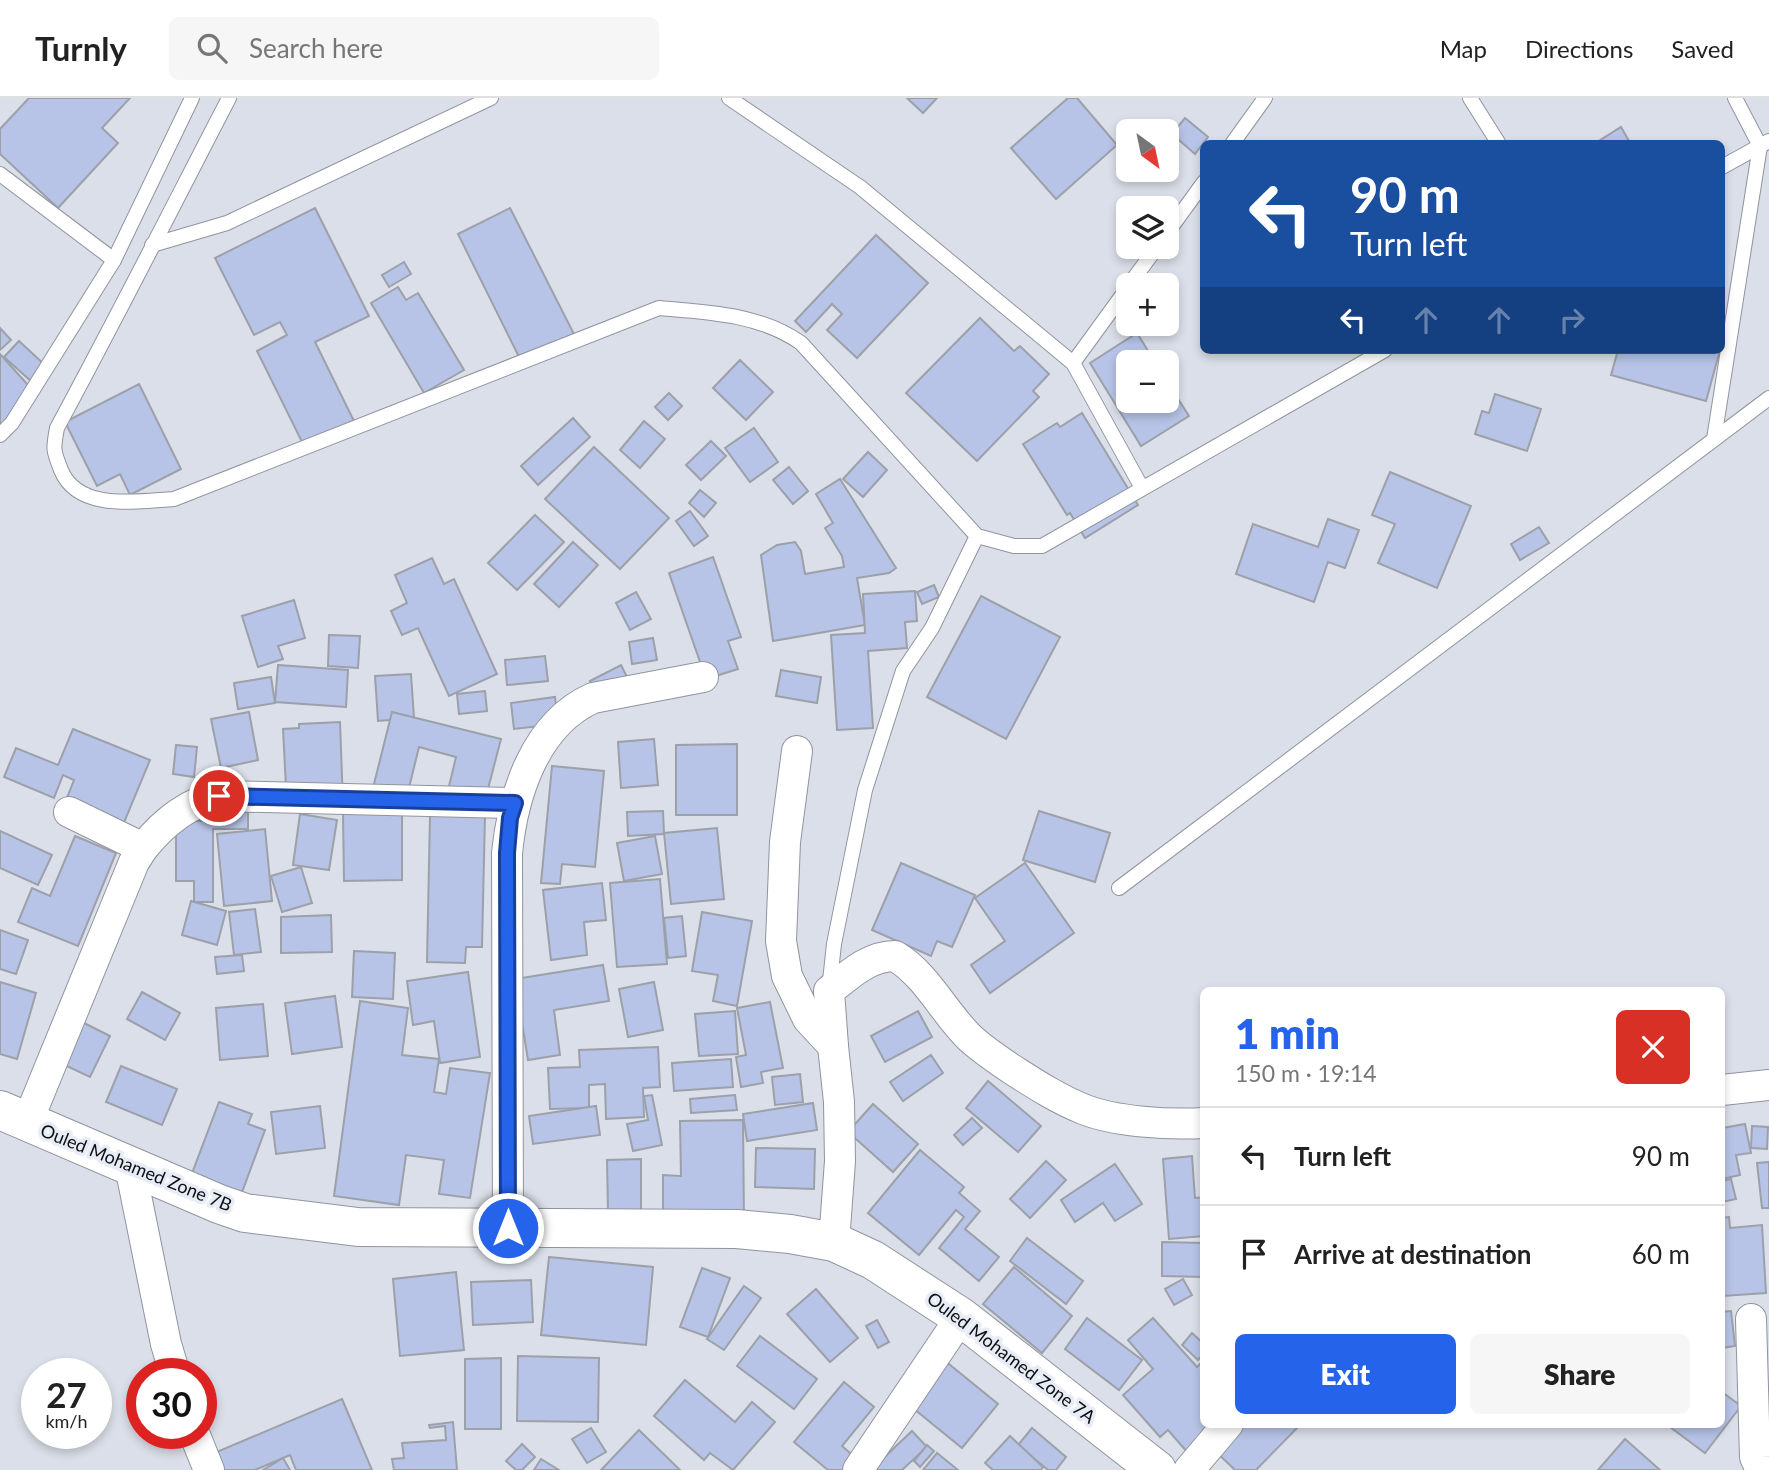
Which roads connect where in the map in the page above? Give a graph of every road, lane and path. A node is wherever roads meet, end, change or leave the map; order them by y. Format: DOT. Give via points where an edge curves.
graph roads {
  1 [pos="192,98"];
  2 [pos="229,98"];
  3 [pos="491,98"];
  4 [pos="729,98"];
  5 [pos="1265,98"];
  6 [pos="1470,98"];
  7 [pos="1735,98"];
  8 [pos="1235,140"];
  9 [pos="1496,140"];
  10 [pos="1765,143"];
  11 [pos="1725,165"];
  12 [pos="0,174"];
  13 [pos="1200,188"];
  14 [pos="1179,216"];
  15 [pos="152,245"];
  16 [pos="114,260"];
  17 [pos="1116,304"];
  18 [pos="1378,354"];
  19 [pos="1073,363"];
  20 [pos="1769,398"];
  21 [pos="0,435"];
  22 [pos="1714,439"];
  23 [pos="1142,488"];
  24 [pos="977,536"];
  25 [pos="703,677"];
  26 [pos="797,751"];
  27 [pos="515,803"];
  28 [pos="69,812"];
  29 [pos="143,848"];
  30 [pos="1119,888"];
  31 [pos="829,991"];
  32 [pos="833,1046"];
  33 [pos="1769,1085"];
  34 [pos="1725,1090"];
  35 [pos="13,1116"];
  36 [pos="1200,1123"];
  37 [pos="130,1166"];
  38 [pos="508,1228"];
  39 [pos="737,1229"];
  40 [pos="834,1242"];
  41 [pos="961,1317"];
  42 [pos="1751,1319"];
  43 [pos="170,1358"];
  44 [pos="1224,1428"];
  45 [pos="200,1449"];
  46 [pos="209,1470"];
  47 [pos="858,1470"];
  48 [pos="1157,1470"];
  49 [pos="1189,1470"];
  50 [pos="1762,1470"];
  1 -- 16 [label="lane"];
  2 -- 15 [label="lane"];
  3 -- 15 [label="lane" via="227,223"];
  4 -- 19 [label="lane" via="860,187"];
  5 -- 8 [label="lane"];
  6 -- 9 [label="lane"];
  7 -- 10 [label="lane"];
  10 -- 11 [label="lane"];
  10 -- 22 [label="lane"];
  12 -- 16 [label="lane"];
  13 -- 14 [label="lane"];
  15 -- 24 [label="lane" via="57,428 52,449 65,480 84,496 121,502 174,499 659,308 724,314 784,331 801,343"];
  16 -- 21 [label="lane" via="12,423"];
  17 -- 19 [label="lane"];
  18 -- 23 [label="lane"];
  19 -- 23 [label="lane"];
  20 -- 22 [label="lane"];
  22 -- 30 [label="lane"];
  23 -- 24 [label="lane" via="1042,546 1014,546"];
  24 -- 31 [label="lane" via="932,628 903,671 865,790"];
  25 -- 27 [label="street" via="593,698 578,705 536,751"];
  26 -- 32 [label="street" via="785,842 780,941 787,976 808,1019"];
  27 -- 29 [label="street" via="219,796 180,812"];
  27 -- 38 [label="street" via="507,853"];
  28 -- 29 [label="street"];
  29 -- 35 [label="street"];
  31 -- 32 [label="street"];
  31 -- 36 [label="street" via="866,963 895,956 969,1037 1052,1094 1104,1115"];
  32 -- 40 [label="street" via="840,1161"];
  33 -- 34 [label="street"];
  35 -- 37 [label="main road, Ouled Mohamed Zone 7B"];
  37 -- 38 [label="main road, Ouled Mohamed Zone 7B" via="245,1213 358,1227"];
  37 -- 43 [label="street"];
  38 -- 39 [label="main road, Ouled Mohamed Zone 7B"];
  39 -- 40 [label="main road, Ouled Mohamed Zone 7A"];
  40 -- 41 [label="main road, Ouled Mohamed Zone 7A" via="873,1260"];
  41 -- 47 [label="street"];
  41 -- 48 [label="main road, Ouled Mohamed Zone 7A"];
  42 -- 50 [label="street" via="1755,1457"];
  44 -- 49 [label="street"];
  45 -- 46 [label="street"];
}
